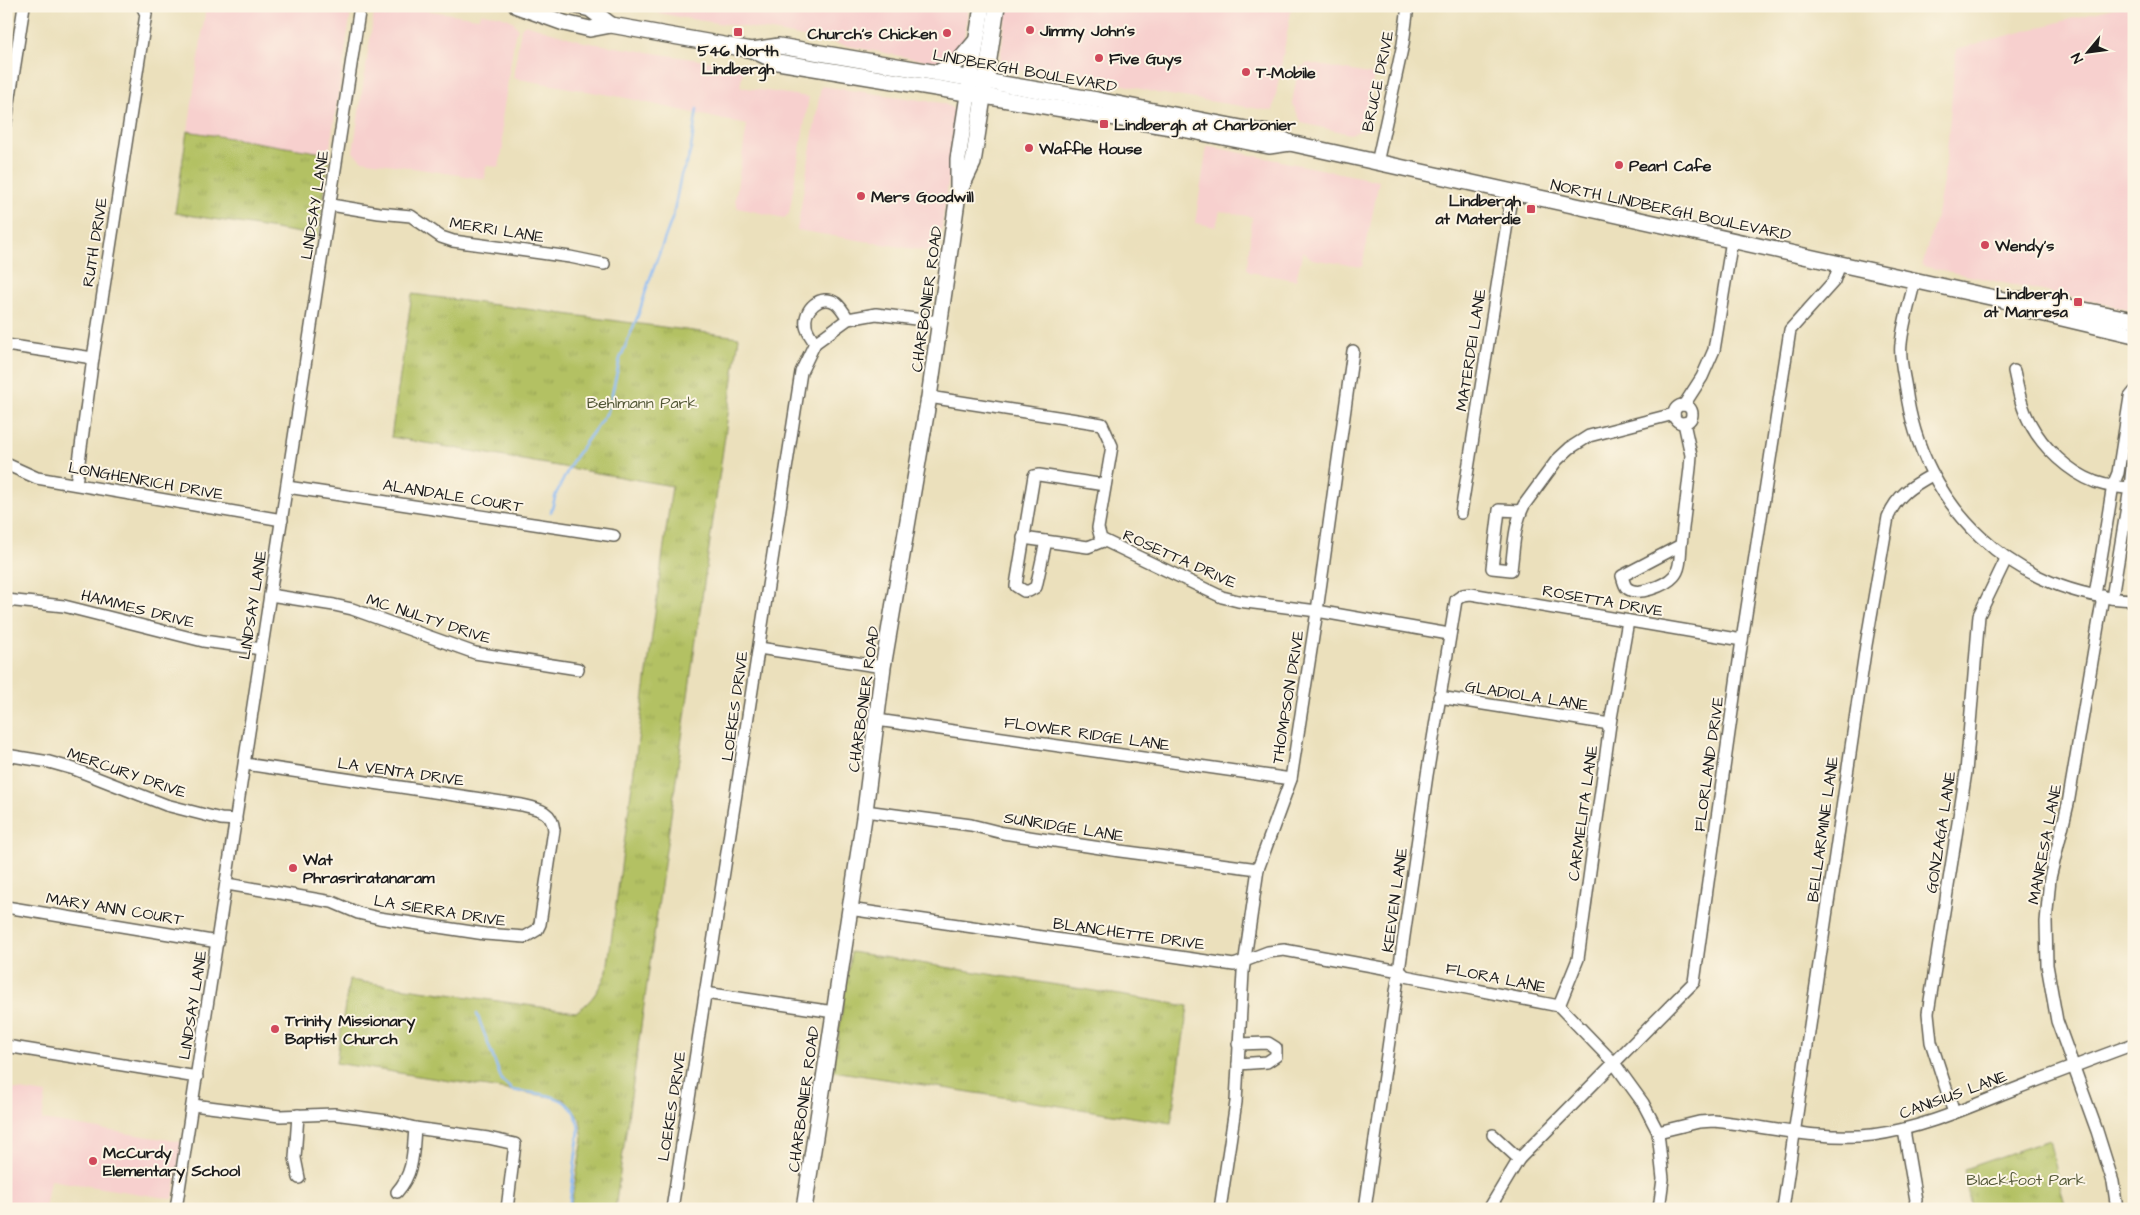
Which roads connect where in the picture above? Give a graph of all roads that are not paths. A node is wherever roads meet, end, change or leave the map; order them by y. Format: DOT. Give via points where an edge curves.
graph roads {
  1 [pos="24,6"];
  2 [pos="142,6"];
  3 [pos="360,6"];
  4 [pos="517,6"];
  5 [pos="578,6"];
  6 [pos="982,6"];
  7 [pos="997,6"];
  8 [pos="1408,6"];
  9 [pos="610,25"];
  10 [pos="976,41"];
  11 [pos="752,50"];
  12 [pos="990,55"];
  13 [pos="937,73"];
  14 [pos="970,78"];
  15 [pos="986,81"];
  16 [pos="1022,86"];
  17 [pos="934,89"];
  18 [pos="968,94"];
  19 [pos="983,97"];
  20 [pos="964,119"];
  21 [pos="6,122"];
  22 [pos="1290,143"];
  23 [pos="1331,153"];
  24 [pos="1377,163"];
  25 [pos="1512,192"];
  26 [pos="958,194"];
  27 [pos="330,205"];
  28 [pos="1732,240"];
  29 [pos="604,264"];
  30 [pos="1840,264"];
  31 [pos="1915,280"];
  32 [pos="2004,300"];
  33 [pos="848,319"];
  34 [pos="2134,320"];
  35 [pos="939,322"];
  36 [pos="2134,336"];
  37 [pos="815,343"];
  38 [pos="6,344"];
  39 [pos="1352,351"];
  40 [pos="93,358"];
  41 [pos="2014,371"];
  42 [pos="2134,392"];
  43 [pos="930,397"];
  44 [pos="1684,406"];
  45 [pos="1674,414"];
  46 [pos="1684,423"];
  47 [pos="2134,449"];
  48 [pos="6,464"];
  49 [pos="1932,475"];
  50 [pos="76,484"];
  51 [pos="1106,485"];
  52 [pos="2113,485"];
  53 [pos="287,487"];
  54 [pos="2132,488"];
  55 [pos="1521,511"];
  56 [pos="1461,513"];
  57 [pos="282,520"];
  58 [pos="614,536"];
  59 [pos="1024,538"];
  60 [pos="1046,541"];
  61 [pos="1103,541"];
  62 [pos="1681,545"];
  63 [pos="2006,559"];
  64 [pos="270,595"];
  65 [pos="2103,596"];
  66 [pos="1459,597"];
  67 [pos="6,600"];
  68 [pos="2134,600"];
  69 [pos="1318,611"];
  70 [pos="1628,622"];
  71 [pos="1449,634"];
  72 [pos="1742,640"];
  73 [pos="758,648"];
  74 [pos="262,649"];
  75 [pos="883,668"];
  76 [pos="578,669"];
  77 [pos="1440,697"];
  78 [pos="878,720"];
  79 [pos="1610,724"];
  80 [pos="6,755"];
  81 [pos="245,764"];
  82 [pos="1291,779"];
  83 [pos="865,811"];
  84 [pos="236,820"];
  85 [pos="1258,869"];
  86 [pos="227,884"];
  87 [pos="6,907"];
  88 [pos="849,909"];
  89 [pos="532,934"];
  90 [pos="218,942"];
  91 [pos="1245,960"];
  92 [pos="1400,971"];
  93 [pos="705,993"];
  94 [pos="1558,1006"];
  95 [pos="834,1012"];
  96 [pos="1238,1044"];
  97 [pos="2134,1044"];
  98 [pos="6,1046"];
  99 [pos="1614,1063"];
  100 [pos="1238,1064"];
  101 [pos="2073,1066"];
  102 [pos="197,1077"];
  103 [pos="193,1105"];
  104 [pos="1954,1113"];
  105 [pos="298,1115"];
  106 [pos="415,1128"];
  107 [pos="1904,1130"];
  108 [pos="1658,1132"];
  109 [pos="1794,1132"];
  110 [pos="1493,1135"];
  111 [pos="1519,1159"];
  112 [pos="299,1178"];
  113 [pos="397,1192"];
  114 [pos="176,1209"];
  115 [pos="507,1209"];
  116 [pos="672,1209"];
  117 [pos="804,1209"];
  118 [pos="1220,1209"];
  119 [pos="1365,1209"];
  120 [pos="1489,1209"];
  121 [pos="1659,1209"];
  122 [pos="1783,1209"];
  123 [pos="1914,1209"];
  124 [pos="2117,1209"];
  1 -- 21 [label="street"];
  2 -- 40 [label="street, RUTH DRIVE" via="146,14"];
  3 -- 27 [label="street, LINDSAY LANE"];
  4 -- 9 [label="main road, LINDBERGH BOULEVARD" via="590,29"];
  5 -- 9 [label="main road, LINDBERGH BOULEVARD" via="590,9"];
  6 -- 10 [label="main road, CHARBONIER ROAD"];
  7 -- 12 [label="main road, CHARBONIER ROAD"];
  8 -- 24 [label="street, BRUCE DRIVE" via="1404,44"];
  9 -- 11 [label="main road, LINDBERGH BOULEVARD"];
  10 -- 13 [label="main road" via="959,61"];
  10 -- 14 [label="main road, CHARBONIER ROAD"];
  11 -- 13 [label="main road, LINDBERGH BOULEVARD" via="779,46"];
  11 -- 17 [label="main road, LINDBERGH BOULEVARD" via="778,62"];
  12 -- 15 [label="main road, CHARBONIER ROAD"];
  12 -- 16 [label="main road" via="1001,73"];
  13 -- 14 [label="main road, LINDBERGH BOULEVARD"];
  14 -- 15 [label="main road, LINDBERGH BOULEVARD"];
  14 -- 18 [label="main road, CHARBONIER ROAD"];
  15 -- 16 [label="main road, LINDBERGH BOULEVARD"];
  15 -- 19 [label="main road, CHARBONIER ROAD"];
  16 -- 22 [label="main road, LINDBERGH BOULEVARD" via="1270,133"];
  17 -- 18 [label="main road, LINDBERGH BOULEVARD"];
  17 -- 20 [label="main road" via="952,101"];
  18 -- 19 [label="main road, LINDBERGH BOULEVARD"];
  18 -- 20 [label="main road, CHARBONIER ROAD"];
  19 -- 22 [label="main road, LINDBERGH BOULEVARD" via="1215,134 1269,146"];
  19 -- 26 [label="main road, CHARBONIER ROAD" via="973,163"];
  20 -- 26 [label="main road, CHARBONIER ROAD" via="958,159"];
  22 -- 23 [label="main road, LINDBERGH BOULEVARD"];
  23 -- 24 [label="main road, NORTH LINDBERGH BOULEVARD"];
  24 -- 25 [label="main road, NORTH LINDBERGH BOULEVARD"];
  25 -- 28 [label="main road, NORTH LINDBERGH BOULEVARD"];
  25 -- 56 [label="street, MATERDEI LANE"];
  26 -- 35 [label="main road, CHARBONIER ROAD"];
  27 -- 29 [label="street, MERRI LANE" via="411,216 441,237 453,241"];
  27 -- 53 [label="street, LINDSAY LANE"];
  28 -- 30 [label="main road, NORTH LINDBERGH BOULEVARD"];
  28 -- 44 [label="street" via="1714,350"];
  30 -- 31 [label="main road, NORTH LINDBERGH BOULEVARD"];
  30 -- 72 [label="street, FLORLAND DRIVE" via="1834,281 1790,330"];
  31 -- 32 [label="main road, NORTH LINDBERGH BOULEVARD"];
  31 -- 49 [label="street" via="1901,345 1909,412"];
  32 -- 34 [label="main road, NORTH LINDBERGH BOULEVARD" via="2029,299"];
  32 -- 36 [label="main road, NORTH LINDBERGH BOULEVARD" via="2028,310"];
  33 -- 35 [label="street, LOEKES DRIVE" via="876,314"];
  33 -- 37 [label="street, LOEKES DRIVE"];
  33 -- 37 [label="street" via="837,304 829,300 816,303 806,315 806,326"];
  35 -- 43 [label="main road, CHARBONIER ROAD"];
  37 -- 73 [label="street, LOEKES DRIVE" via="801,372"];
  38 -- 40 [label="street"];
  39 -- 69 [label="street, THOMPSON DRIVE"];
  40 -- 50 [label="street, RUTH DRIVE"];
  41 -- 52 [label="street" via="2030,424 2046,446 2066,465 2095,482"];
  42 -- 52 [label="street, MANRESA LANE" via="2130,397 2118,473"];
  43 -- 51 [label="street, ROSETTA DRIVE" via="1102,424 1112,446"];
  43 -- 75 [label="main road, CHARBONIER ROAD"];
  44 -- 45 [label="street" via="1678,407"];
  44 -- 46 [label="street" via="1691,410 1692,415"];
  45 -- 46 [label="street" via="1679,422"];
  45 -- 55 [label="street" via="1589,436 1570,448 1557,460"];
  46 -- 62 [label="street" via="1691,455"];
  47 -- 54 [label="street, MANRESA LANE"];
  48 -- 50 [label="street, LONGHENRICH DRIVE" via="37,478"];
  49 -- 63 [label="street" via="1963,520"];
  49 -- 109 [label="street, BELLARMINE LANE" via="1908,488 1893,504 1888,517"];
  50 -- 57 [label="street, LONGHENRICH DRIVE"];
  51 -- 59 [label="street" via="1034,476"];
  51 -- 61 [label="street, ROSETTA DRIVE" via="1098,528"];
  52 -- 54 [label="street"];
  52 -- 65 [label="street, MANRESA LANE"];
  53 -- 57 [label="street, LINDSAY LANE"];
  53 -- 58 [label="street, ALANDALE COURT"];
  54 -- 65 [label="street, MANRESA LANE"];
  55 -- 55 [label="street" via="1517,518 1511,570 1492,568 1498,510"];
  57 -- 64 [label="street, LINDSAY LANE"];
  59 -- 60 [label="street"];
  59 -- 60 [label="street" via="1016,586 1024,591 1036,587"];
  60 -- 61 [label="street" via="1088,547"];
  61 -- 69 [label="street, ROSETTA DRIVE" via="1222,597"];
  62 -- 62 [label="street" via="1622,576 1626,587 1644,592 1674,576"];
  63 -- 65 [label="street" via="2051,582"];
  63 -- 104 [label="street, GONZAGA LANE" via="1979,615 1966,772 1928,1013 1931,1042"];
  64 -- 74 [label="street, LINDSAY LANE"];
  64 -- 76 [label="street, MC NULTY DRIVE" via="352,609 475,653"];
  65 -- 68 [label="street"];
  65 -- 101 [label="street, MANRESA LANE" via="2069,794 2050,878 2046,922 2051,993"];
  66 -- 70 [label="street, ROSETTA DRIVE" via="1471,594"];
  66 -- 71 [label="street, KEEVEN LANE" via="1454,605"];
  67 -- 74 [label="street, HAMMES DRIVE" via="64,606 203,641"];
  69 -- 71 [label="street, ROSETTA DRIVE"];
  69 -- 82 [label="street, THOMPSON DRIVE"];
  70 -- 72 [label="street, ROSETTA DRIVE"];
  70 -- 79 [label="street, CARMELITA LANE"];
  71 -- 77 [label="street, KEEVEN LANE"];
  72 -- 99 [label="street, FLORLAND DRIVE" via="1694,982"];
  73 -- 75 [label="street"];
  73 -- 93 [label="street, LOEKES DRIVE"];
  74 -- 81 [label="street, LINDSAY LANE"];
  75 -- 78 [label="main road, CHARBONIER ROAD"];
  77 -- 79 [label="street, GLADIOLA LANE"];
  77 -- 92 [label="street, KEEVEN LANE"];
  78 -- 82 [label="street, FLOWER RIDGE LANE"];
  78 -- 83 [label="main road, CHARBONIER ROAD"];
  79 -- 94 [label="street, CARMELITA LANE" via="1578,959"];
  80 -- 84 [label="street, MERCURY DRIVE" via="74,769 166,805"];
  81 -- 84 [label="street, LINDSAY LANE"];
  81 -- 89 [label="street, LA VENTA DRIVE" via="543,810 550,816 554,830 540,924"];
  82 -- 85 [label="street, THOMPSON DRIVE"];
  83 -- 85 [label="street, SUNRIDGE LANE" via="971,825 1003,834"];
  83 -- 88 [label="main road, CHARBONIER ROAD"];
  84 -- 86 [label="street, LINDSAY LANE"];
  85 -- 91 [label="street, THOMPSON DRIVE"];
  86 -- 89 [label="street, LA SIERRA DRIVE" via="332,902 379,918 517,938"];
  86 -- 90 [label="street, LINDSAY LANE"];
  87 -- 90 [label="street, MARY ANN COURT"];
  88 -- 91 [label="street, BLANCHETTE DRIVE" via="1234,965"];
  88 -- 95 [label="main road, CHARBONIER ROAD"];
  90 -- 102 [label="street, LINDSAY LANE"];
  91 -- 92 [label="street, BLANCHETTE DRIVE" via="1284,950"];
  91 -- 96 [label="street, THOMPSON DRIVE"];
  92 -- 94 [label="street, FLORA LANE" via="1406,976"];
  92 -- 119 [label="street, KEEVEN LANE"];
  93 -- 95 [label="street"];
  93 -- 116 [label="street, LOEKES DRIVE"];
  94 -- 99 [label="street, FLORA LANE"];
  95 -- 117 [label="main road, CHARBONIER ROAD"];
  96 -- 100 [label="street, THOMPSON DRIVE"];
  96 -- 100 [label="street" via="1268,1043 1276,1048 1277,1053 1267,1062"];
  97 -- 101 [label="street, CANISIUS LANE"];
  98 -- 102 [label="street"];
  99 -- 108 [label="street, FLORA LANE" via="1643,1103"];
  99 -- 111 [label="street, FLORLAND DRIVE"];
  100 -- 118 [label="street, THOMPSON DRIVE" via="1236,1102"];
  101 -- 104 [label="street, CANISIUS LANE"];
  101 -- 124 [label="street, MANRESA LANE" via="2113,1182"];
  102 -- 103 [label="street, LINDSAY LANE"];
  103 -- 105 [label="street" via="268,1115"];
  103 -- 114 [label="street, LINDSAY LANE"];
  104 -- 107 [label="street, CANISIUS LANE"];
  105 -- 106 [label="street" via="334,1114"];
  105 -- 112 [label="street" via="295,1158"];
  106 -- 113 [label="street" via="407,1181"];
  106 -- 115 [label="street" via="515,1144"];
  107 -- 109 [label="street, CANISIUS LANE" via="1835,1137"];
  107 -- 123 [label="street" via="1916,1200"];
  108 -- 109 [label="street, CANISIUS LANE" via="1714,1121"];
  108 -- 121 [label="street, FLORA LANE" via="1663,1178"];
  109 -- 122 [label="street, BELLARMINE LANE"];
  110 -- 111 [label="street"];
  111 -- 120 [label="street, FLORLAND DRIVE"];
}
